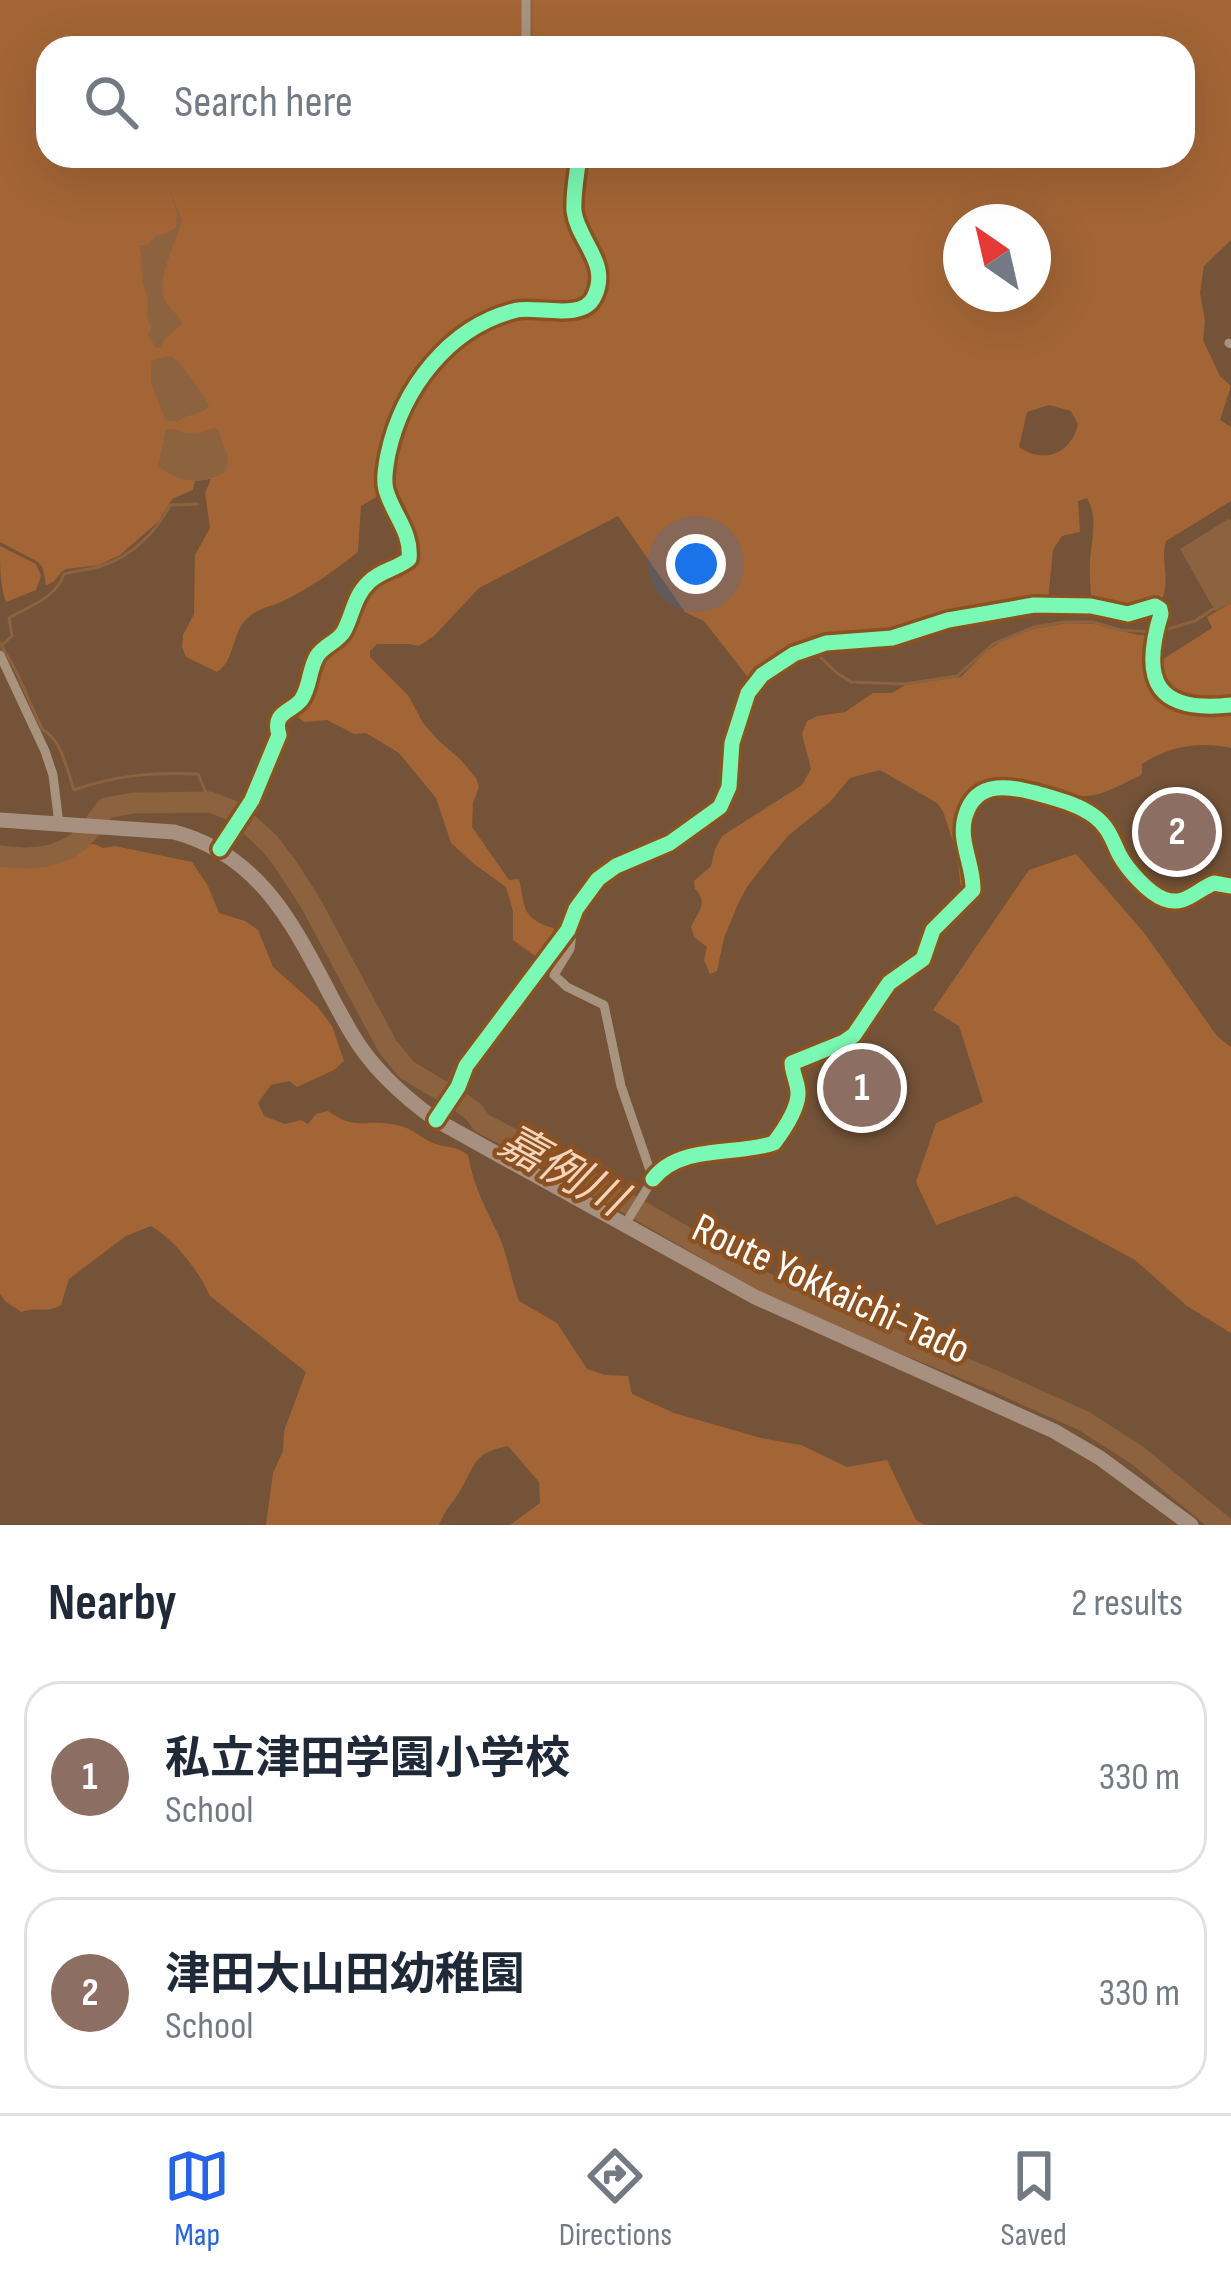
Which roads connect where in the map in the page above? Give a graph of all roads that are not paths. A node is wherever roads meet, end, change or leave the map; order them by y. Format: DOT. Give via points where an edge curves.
graph roads {
  1 [pos="526,0"];
  2 [pos="526,36"];
  3 [pos="578,168"];
  4 [pos="0,655"];
  5 [pos="1231,705"];
  6 [pos="0,820"];
  7 [pos="65,824"];
  8 [pos="220,849"];
  9 [pos="1231,886"];
  10 [pos="573,921"];
  11 [pos="441,1113"];
  12 [pos="652,1179"];
  13 [pos="626,1222"];
  14 [pos="1191,1525"];
  1 -- 2 [label="street"];
  3 -- 8 [label="street" via="575,217 597,260 592,301 575,310 511,312 428,366 397,424 386,470 409,559 367,583 341,636 317,655 304,698 278,721 248,808"];
  4 -- 7 [label="street" via="45,751"];
  5 -- 10 [label="street" via="1174,700 1155,679 1155,606 1128,614 1048,603 892,638 826,643 794,654 748,693 720,807 598,878"];
  6 -- 7 [label="main road, Route Yokkaichi-Tado"];
  7 -- 8 [label="main road, Route Yokkaichi-Tado" via="175,832"];
  8 -- 11 [label="main road, Route Yokkaichi-Tado" via="288,917 354,1038 409,1100"];
  9 -- 12 [label="street" via="1214,883 1187,900 1161,898 1093,815 1010,786 988,790 964,824 973,890 854,1035 792,1064 798,1099 774,1143 680,1159"];
  10 -- 11 [label="street" via="466,1066"];
  10 -- 12 [label="street" via="570,950 554,974 604,1006"];
  11 -- 13 [label="main road, Route Yokkaichi-Tado"];
  12 -- 13 [label="street"];
  13 -- 14 [label="main road, Route Yokkaichi-Tado" via="755,1297 1054,1431"];
}
